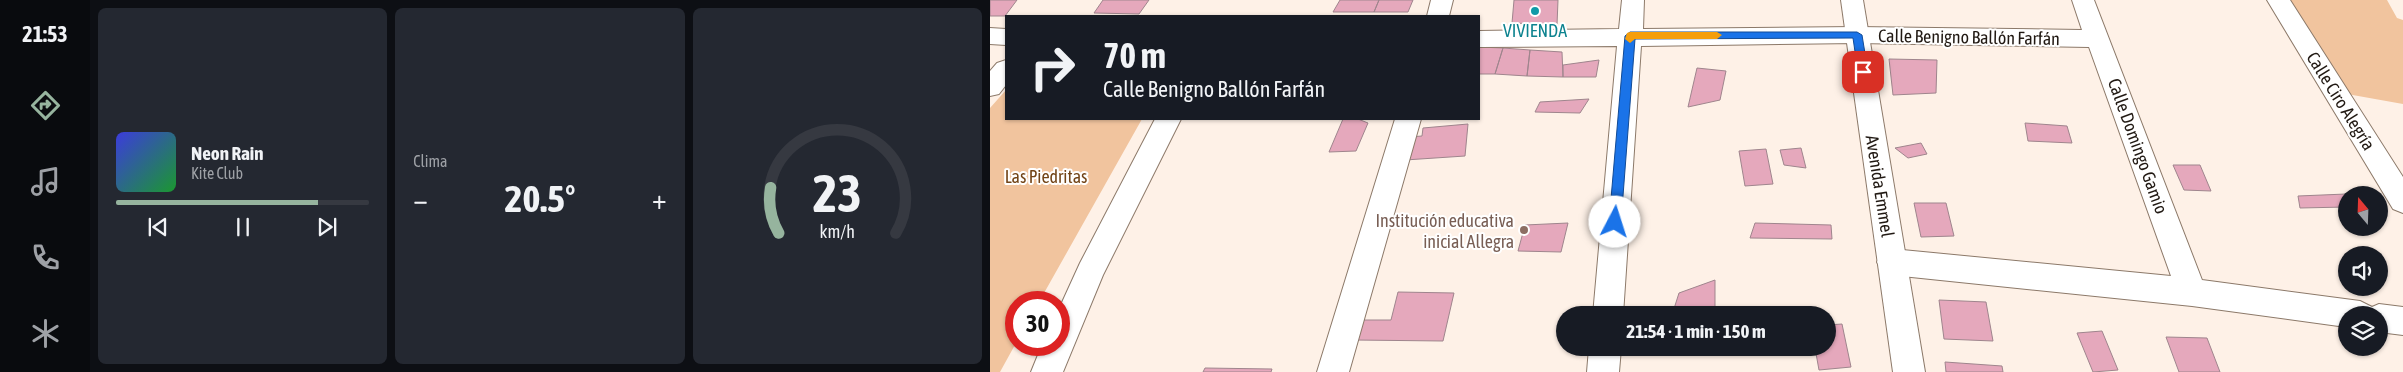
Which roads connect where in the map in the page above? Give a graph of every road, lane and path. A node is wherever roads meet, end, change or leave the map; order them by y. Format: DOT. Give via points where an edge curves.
graph roads {
  1 [pos="1442,0"];
  2 [pos="1633,0"];
  3 [pos="1852,0"];
  4 [pos="2083,0"];
  5 [pos="2278,0"];
  6 [pos="1438,15"];
  7 [pos="1857,35"];
  8 [pos="990,36"];
  9 [pos="1630,36"];
  10 [pos="1005,37"];
  11 [pos="1480,39"];
  12 [pos="2099,39"];
  13 [pos="1005,70"];
  14 [pos="990,87"];
  15 [pos="1167,120"];
  16 [pos="1408,120"];
  17 [pos="2403,201"];
  18 [pos="1892,262"];
  19 [pos="2192,292"];
  20 [pos="1609,306"];
  21 [pos="2338,312"];
  22 [pos="1070,319"];
  23 [pos="2388,319"];
  24 [pos="2403,321"];
  25 [pos="1054,356"];
  26 [pos="1604,356"];
  27 [pos="1047,372"];
  28 [pos="1333,372"];
  29 [pos="1603,372"];
  30 [pos="1909,372"];
  1 -- 6 [label="street"];
  2 -- 9 [label="street"];
  3 -- 7 [label="street, Avenida Emmel"];
  4 -- 12 [label="street, Calle Domingo Gamio"];
  5 -- 17 [label="street, Calle Ciro Alegría"];
  7 -- 9 [label="street, Calle Benigno Ballón Farfán"];
  7 -- 12 [label="street, Calle Benigno Ballón Farfán"];
  7 -- 18 [label="street, Avenida Emmel"];
  8 -- 10 [label="street"];
  9 -- 11 [label="street, Calle Benigno Ballón Farfán"];
  9 -- 20 [label="street"];
  12 -- 19 [label="street, Calle Domingo Gamio"];
  13 -- 14 [label="street"];
  15 -- 22 [label="street" via="1090,272"];
  16 -- 28 [label="street"];
  18 -- 19 [label="street"];
  18 -- 30 [label="street, Avenida Emmel"];
  19 -- 21 [label="street"];
  23 -- 24 [label="street"];
  25 -- 27 [label="street"];
  26 -- 29 [label="street"];
}
